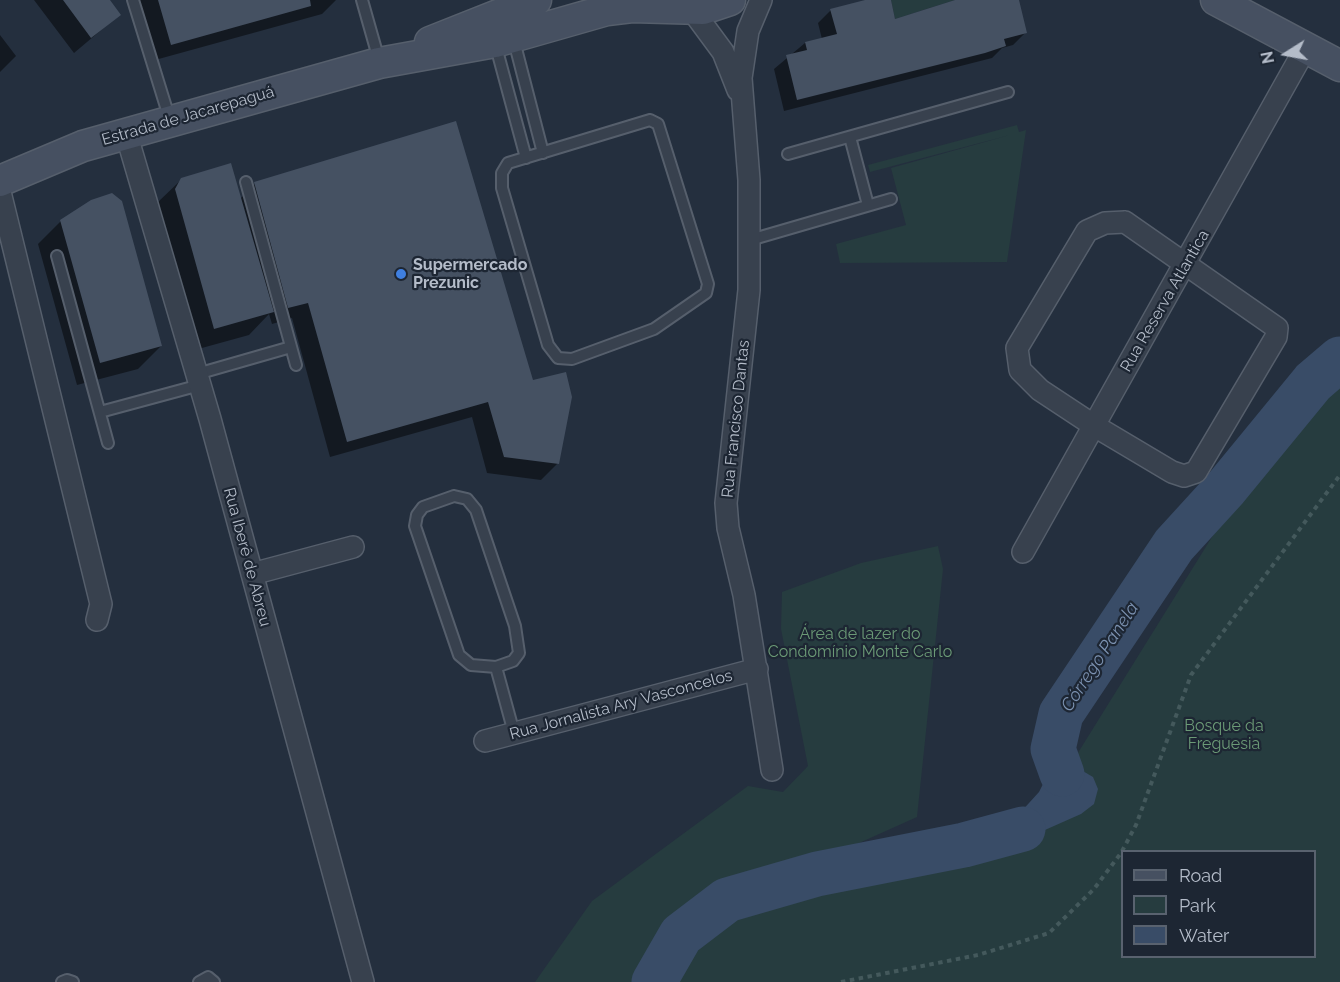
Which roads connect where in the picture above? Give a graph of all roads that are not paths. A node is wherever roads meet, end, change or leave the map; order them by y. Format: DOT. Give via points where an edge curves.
graph roads {
  1 [pos="133,0"];
  2 [pos="362,0"];
  3 [pos="535,0"];
  4 [pos="730,0"];
  5 [pos="761,0"];
  6 [pos="1216,0"];
  7 [pos="689,5"];
  8 [pos="504,40"];
  9 [pos="1305,49"];
  10 [pos="379,63"];
  11 [pos="1340,66"];
  12 [pos="1008,92"];
  13 [pos="742,102"];
  14 [pos="170,120"];
  15 [pos="126,133"];
  16 [pos="850,137"];
  17 [pos="543,153"];
  18 [pos="788,154"];
  19 [pos="526,158"];
  20 [pos="0,181"];
  21 [pos="246,182"];
  22 [pos="0,192"];
  23 [pos="891,199"];
  24 [pos="868,205"];
  25 [pos="750,240"];
  26 [pos="57,256"];
  27 [pos="1187,263"];
  28 [pos="291,347"];
  29 [pos="296,365"];
  30 [pos="199,380"];
  31 [pos="100,412"];
  32 [pos="1093,424"];
  33 [pos="108,443"];
  34 [pos="353,547"];
  35 [pos="1023,552"];
  36 [pos="252,574"];
  37 [pos="98,620"];
  38 [pos="496,668"];
  39 [pos="757,669"];
  40 [pos="514,733"];
  41 [pos="485,741"];
  42 [pos="772,770"];
  43 [pos="62,982"];
  44 [pos="73,982"];
  45 [pos="199,982"];
  46 [pos="214,982"];
  47 [pos="363,982"];
  1 -- 14 [label="lane"];
  2 -- 10 [label="lane"];
  3 -- 10 [label="main road, Estrada de Jacarepaguá"];
  4 -- 7 [label="main road, Estrada de Jacarepaguá" via="714,7"];
  5 -- 13 [label="street, Rua Francisco Dantas" via="743,54"];
  6 -- 9 [label="main road"];
  7 -- 8 [label="main road, Estrada de Jacarepaguá" via="607,10"];
  7 -- 13 [label="street, Rua Francisco Dantas" via="723,52"];
  8 -- 10 [label="main road, Estrada de Jacarepaguá"];
  8 -- 17 [label="lane"];
  8 -- 19 [label="lane"];
  9 -- 11 [label="main road"];
  9 -- 27 [label="street, Rua Reserva Atlantica"];
  10 -- 14 [label="main road, Estrada de Jacarepaguá"];
  12 -- 16 [label="lane"];
  13 -- 25 [label="street, Rua Francisco Dantas" via="750,180"];
  14 -- 15 [label="main road, Estrada de Jacarepaguá"];
  15 -- 20 [label="main road, Estrada de Jacarepaguá" via="83,146"];
  15 -- 30 [label="street, Rua Iberê de Abreu"];
  16 -- 18 [label="lane"];
  16 -- 24 [label="lane"];
  17 -- 19 [label="lane"];
  17 -- 19 [label="lane" via="650,120 658,124 708,284 706,293 654,329 572,359 558,358 548,345 502,188 502,173 508,163"];
  21 -- 28 [label="lane"];
  22 -- 37 [label="street" via="101,604"];
  23 -- 24 [label="lane"];
  24 -- 25 [label="lane"];
  25 -- 39 [label="street, Rua Francisco Dantas" via="747,312 726,503"];
  26 -- 31 [label="lane"];
  27 -- 32 [label="street, Rua Reserva Atlantica"];
  27 -- 32 [label="street" via="1125,222 1105,223 1087,231 1017,348 1020,370 1040,390"];
  27 -- 32 [label="street" via="1277,328 1276,337 1196,472 1184,476 1172,472"];
  28 -- 29 [label="lane"];
  28 -- 30 [label="lane"];
  30 -- 31 [label="lane"];
  30 -- 36 [label="street, Rua Iberê de Abreu"];
  31 -- 33 [label="lane"];
  32 -- 35 [label="street, Rua Reserva Atlantica"];
  34 -- 36 [label="street"];
  36 -- 47 [label="street, Rua Iberê de Abreu"];
  38 -- 38 [label="lane" via="471,665 459,655 415,526 423,507 454,496 467,499 476,510 515,626 519,654"];
  38 -- 40 [label="lane"];
  39 -- 40 [label="street, Rua Jornalista Ary Vasconcelos"];
  39 -- 42 [label="street, Rua Francisco Dantas"];
  40 -- 41 [label="street, Rua Jornalista Ary Vasconcelos"];
  43 -- 44 [label="lane"];
  45 -- 46 [label="lane" via="208,977"];
}
